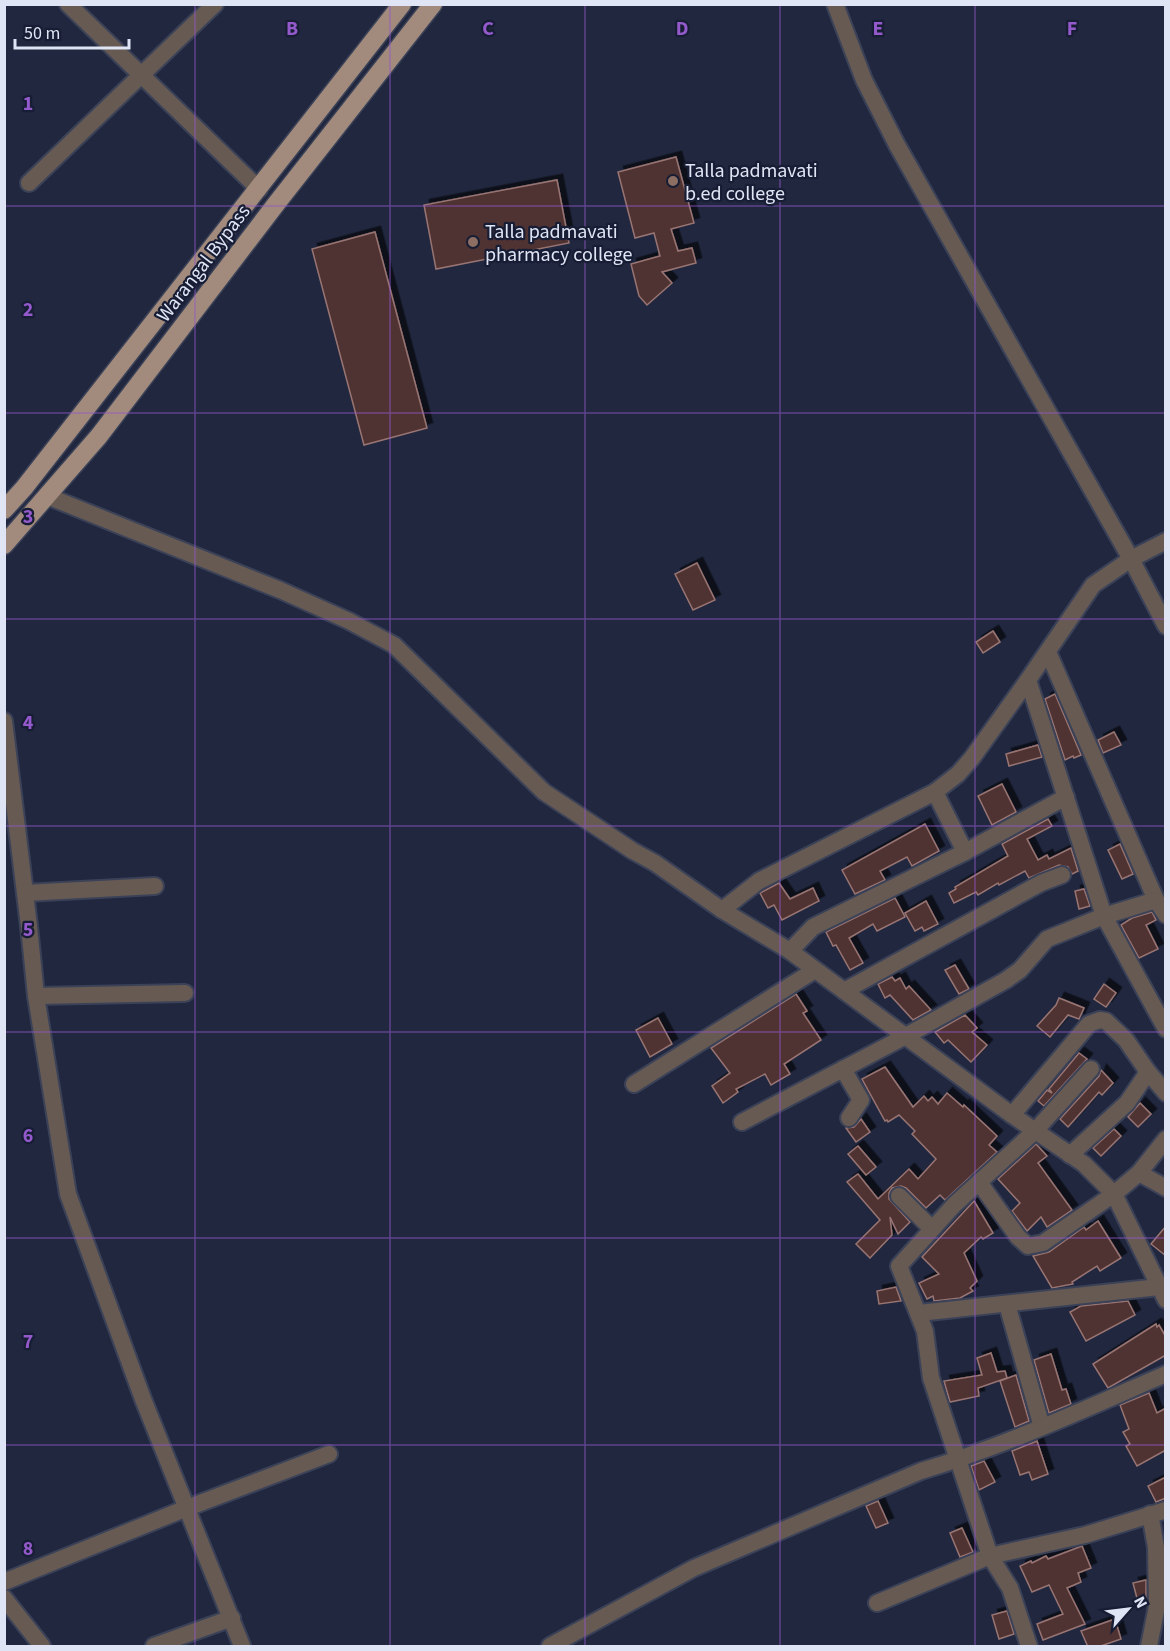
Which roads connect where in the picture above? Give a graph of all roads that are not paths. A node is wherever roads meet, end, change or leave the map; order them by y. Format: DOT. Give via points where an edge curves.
graph roads {
  1 [pos="68,4"];
  2 [pos="215,4"];
  3 [pos="402,4"];
  4 [pos="432,4"];
  5 [pos="835,4"];
  6 [pos="141,76"];
  7 [pos="29,183"];
  8 [pos="259,189"];
  9 [pos="47,496"];
  10 [pos="4,510"];
  11 [pos="1166,541"];
  12 [pos="4,545"];
  13 [pos="1131,560"];
  14 [pos="1166,626"];
  15 [pos="1048,652"];
  16 [pos="1028,680"];
  17 [pos="4,721"];
  18 [pos="934,792"];
  19 [pos="1066,797"];
  20 [pos="965,852"];
  21 [pos="1062,875"];
  22 [pos="155,886"];
  23 [pos="25,893"];
  24 [pos="1156,900"];
  25 [pos="722,910"];
  26 [pos="1166,915"];
  27 [pos="1104,916"];
  28 [pos="790,951"];
  29 [pos="815,970"];
  30 [pos="844,991"];
  31 [pos="185,993"];
  32 [pos="36,996"];
  33 [pos="1166,1029"];
  34 [pos="906,1036"];
  35 [pos="843,1069"];
  36 [pos="1091,1069"];
  37 [pos="1148,1072"];
  38 [pos="634,1084"];
  39 [pos="1166,1093"];
  40 [pos="1012,1115"];
  41 [pos="849,1118"];
  42 [pos="742,1122"];
  43 [pos="1035,1131"];
  44 [pos="1166,1139"];
  45 [pos="1070,1155"];
  46 [pos="1139,1173"];
  47 [pos="979,1182"];
  48 [pos="1166,1188"];
  49 [pos="1114,1194"];
  50 [pos="899,1196"];
  51 [pos="932,1229"];
  52 [pos="1162,1294"];
  53 [pos="1007,1304"];
  54 [pos="919,1313"];
  55 [pos="1166,1374"];
  56 [pos="1041,1427"];
  57 [pos="329,1454"];
  58 [pos="959,1459"];
  59 [pos="187,1508"];
  60 [pos="1158,1512"];
  61 [pos="990,1556"];
  62 [pos="4,1582"];
  63 [pos="4,1598"];
  64 [pos="877,1603"];
  65 [pos="1161,1605"];
  66 [pos="232,1618"];
  67 [pos="42,1647"];
  68 [pos="154,1647"];
  69 [pos="242,1647"];
  70 [pos="550,1647"];
  71 [pos="1029,1647"];
  72 [pos="1149,1647"];
  1 -- 6 [label="street"];
  2 -- 6 [label="street"];
  3 -- 8 [label="main road, Warangal Bypass"];
  4 -- 9 [label="main road, Warangal Bypass" via="99,436"];
  5 -- 13 [label="street" via="864,80 897,145"];
  6 -- 7 [label="street"];
  6 -- 8 [label="street"];
  8 -- 10 [label="main road, Warangal Bypass"];
  9 -- 12 [label="main road, Warangal Bypass"];
  9 -- 25 [label="street" via="280,590 394,645 544,792"];
  11 -- 13 [label="street"];
  13 -- 14 [label="street"];
  13 -- 15 [label="street" via="1093,585"];
  15 -- 16 [label="street"];
  15 -- 24 [label="street"];
  16 -- 18 [label="street" via="965,768"];
  16 -- 19 [label="street"];
  17 -- 23 [label="street"];
  18 -- 20 [label="street"];
  18 -- 25 [label="street" via="759,881"];
  19 -- 20 [label="street"];
  19 -- 27 [label="street"];
  20 -- 28 [label="street" via="813,927"];
  21 -- 30 [label="street"];
  22 -- 23 [label="street"];
  23 -- 32 [label="street"];
  24 -- 26 [label="street"];
  24 -- 27 [label="street"];
  25 -- 28 [label="street"];
  27 -- 33 [label="street"];
  27 -- 34 [label="street" via="1047,939 1016,974"];
  28 -- 29 [label="street"];
  29 -- 30 [label="street"];
  29 -- 38 [label="street"];
  30 -- 34 [label="street"];
  31 -- 32 [label="street"];
  32 -- 59 [label="street" via="68,1194"];
  34 -- 35 [label="street"];
  34 -- 40 [label="street"];
  35 -- 41 [label="street" via="861,1100"];
  35 -- 42 [label="street"];
  36 -- 43 [label="street"];
  37 -- 39 [label="street"];
  37 -- 40 [label="street" via="1126,1040 1106,1021 1095,1021"];
  37 -- 45 [label="street" via="1127,1103"];
  40 -- 43 [label="street"];
  43 -- 45 [label="street"];
  43 -- 47 [label="street"];
  44 -- 46 [label="street"];
  45 -- 49 [label="street"];
  46 -- 48 [label="street"];
  46 -- 49 [label="street"];
  47 -- 49 [label="street" via="1028,1246 1043,1243"];
  47 -- 51 [label="street"];
  49 -- 52 [label="street"];
  50 -- 51 [label="street"];
  51 -- 54 [label="street" via="899,1266"];
  52 -- 53 [label="street"];
  53 -- 54 [label="street"];
  53 -- 56 [label="street"];
  54 -- 58 [label="street" via="931,1378"];
  55 -- 56 [label="street"];
  56 -- 58 [label="street"];
  57 -- 59 [label="street"];
  58 -- 61 [label="street"];
  58 -- 70 [label="street" via="921,1471 694,1568"];
  59 -- 62 [label="street"];
  59 -- 66 [label="street"];
  60 -- 61 [label="street" via="1085,1535"];
  60 -- 65 [label="street" via="1156,1547"];
  61 -- 64 [label="street"];
  61 -- 71 [label="street" via="1010,1588"];
  63 -- 67 [label="street"];
  65 -- 72 [label="street"];
  66 -- 68 [label="street"];
  66 -- 69 [label="street"];
}
